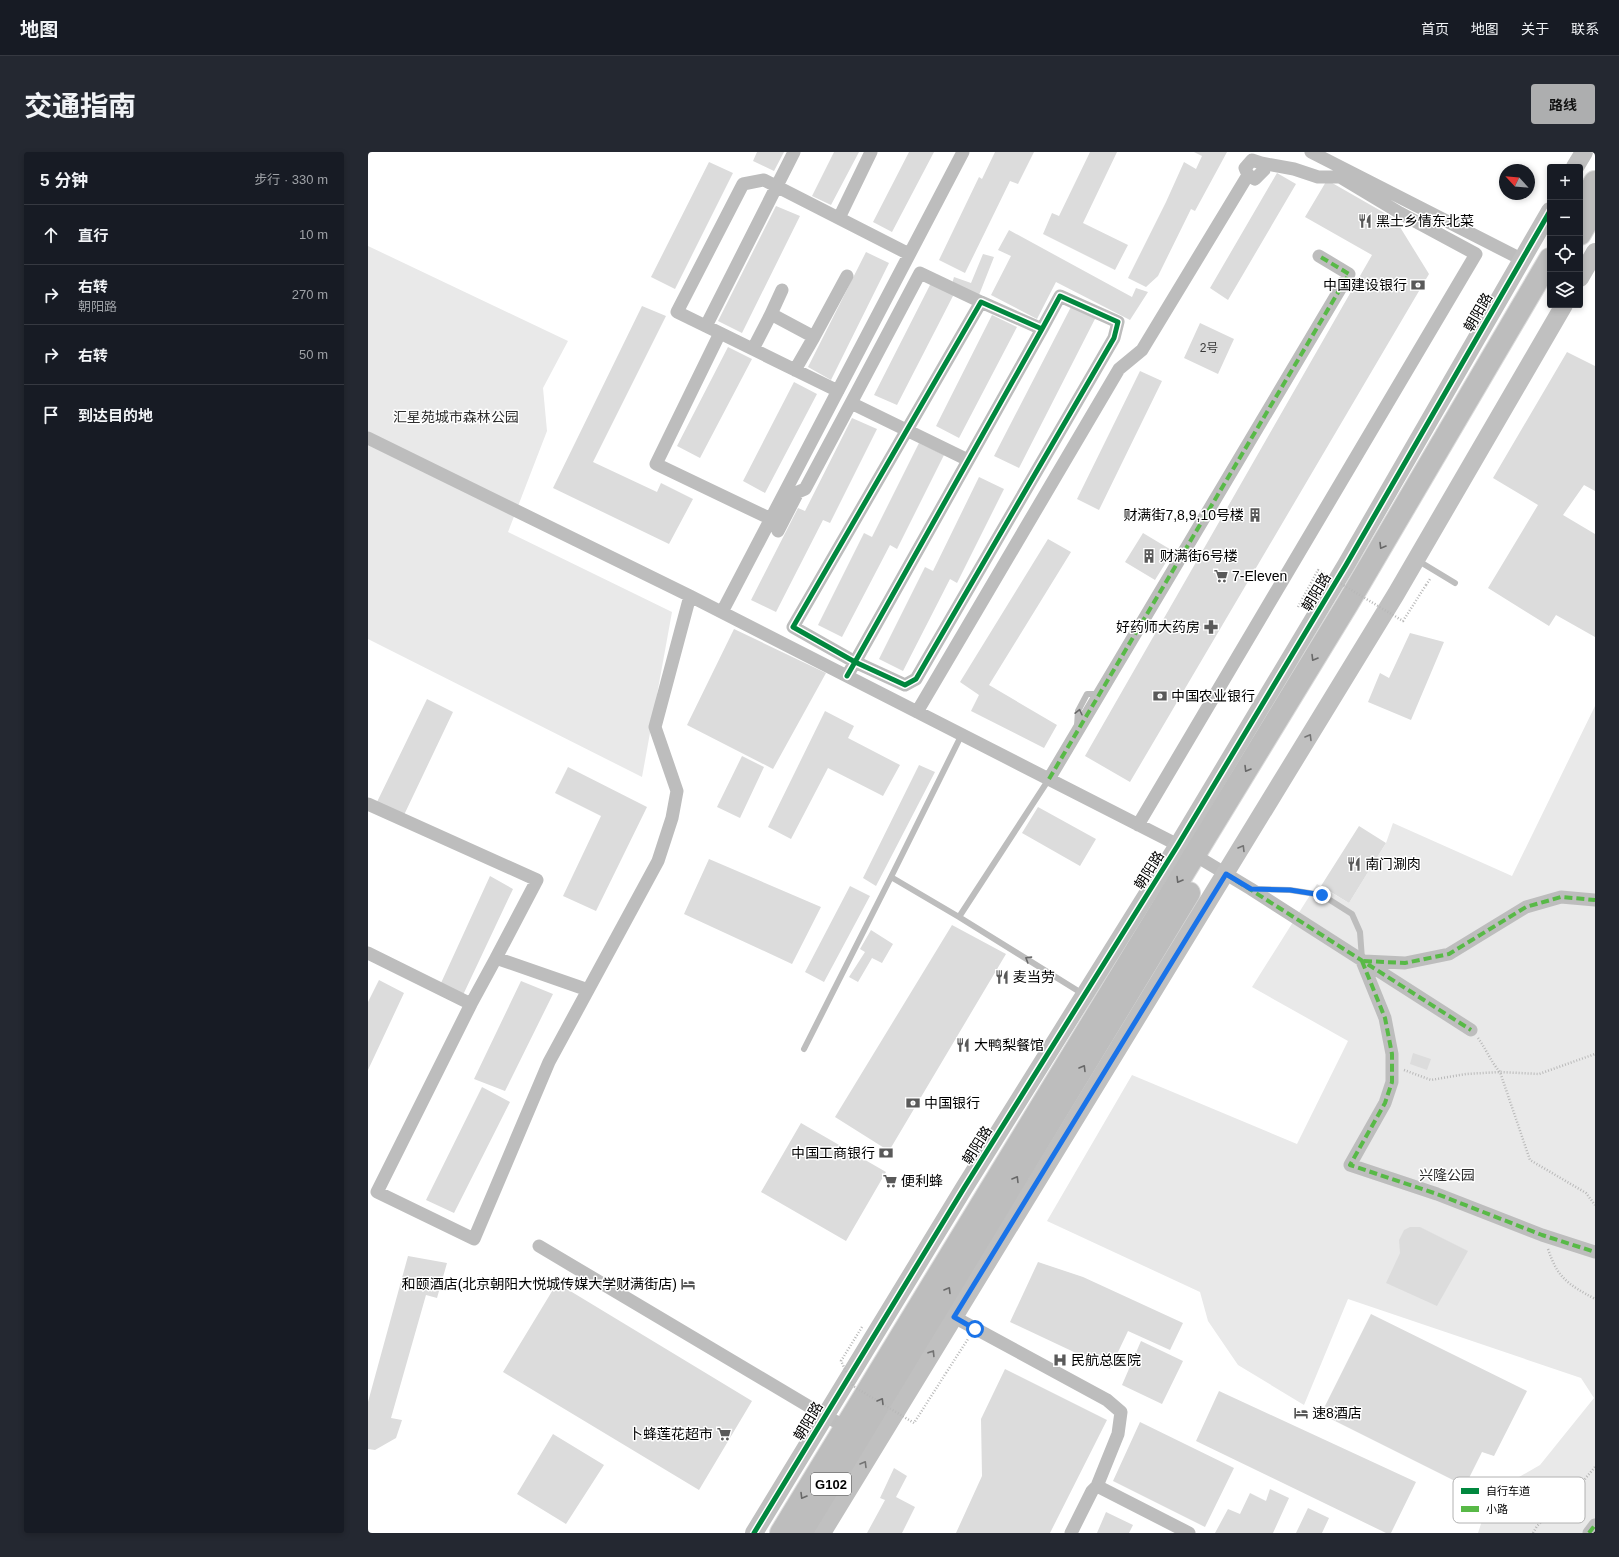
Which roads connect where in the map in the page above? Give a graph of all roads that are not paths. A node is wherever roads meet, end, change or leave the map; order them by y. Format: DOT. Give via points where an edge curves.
graph roads {
  1 [pos="794,152"];
  2 [pos="872,152"];
  3 [pos="963,152"];
  4 [pos="1311,152"];
  5 [pos="1584,152"];
  6 [pos="1577,164"];
  7 [pos="1595,182"];
  8 [pos="777,186"];
  9 [pos="1583,202"];
  10 [pos="1595,208"];
  11 [pos="1547,216"];
  12 [pos="838,218"];
  13 [pos="1583,229"];
  14 [pos="1595,252"];
  15 [pos="909,254"];
  16 [pos="1319,256"];
  17 [pos="1523,260"];
  18 [pos="1547,264"];
  19 [pos="1583,273"];
  20 [pos="847,276"];
  21 [pos="782,290"];
  22 [pos="1547,290"];
  23 [pos="981,302"];
  24 [pos="1562,308"];
  25 [pos="771,314"];
  26 [pos="706,326"];
  27 [pos="1042,329"];
  28 [pos="720,333"];
  29 [pos="814,337"];
  30 [pos="753,349"];
  31 [pos="795,370"];
  32 [pos="838,391"];
  33 [pos="851,403"];
  34 [pos="907,430"];
  35 [pos="368,438"];
  36 [pos="968,460"];
  37 [pos="771,519"];
  38 [pos="778,532"];
  39 [pos="1416,559"];
  40 [pos="1455,583"];
  41 [pos="690,596"];
  42 [pos="722,612"];
  43 [pos="855,662"];
  44 [pos="847,676"];
  45 [pos="918,712"];
  46 [pos="962,734"];
  47 [pos="1049,779"];
  48 [pos="368,804"];
  49 [pos="1138,825"];
  50 [pos="1193,854"];
  51 [pos="1226,874"];
  52 [pos="891,877"];
  53 [pos="1251,889"];
  54 [pos="1595,900"];
  55 [pos="959,917"];
  56 [pos="368,953"];
  57 [pos="496,958"];
  58 [pos="1362,960"];
  59 [pos="588,990"];
  60 [pos="1085,995"];
  61 [pos="471,1004"];
  62 [pos="1472,1030"];
  63 [pos="804,1049"];
  64 [pos="373,1190"];
  65 [pos="539,1246"];
  66 [pos="1595,1252"];
  67 [pos="954,1317"];
  68 [pos="825,1416"];
  69 [pos="861,1435"];
  70 [pos="1097,1486"];
  71 [pos="1595,1525"];
  72 [pos="754,1533"];
  73 [pos="781,1533"];
  74 [pos="800,1533"];
  75 [pos="822,1533"];
  76 [pos="1071,1533"];
  77 [pos="1189,1533"];
  78 [pos="1589,1533"];
  1 -- 8 [label="street"];
  2 -- 12 [label="street"];
  3 -- 15 [label="street"];
  4 -- 17 [label="street"];
  5 -- 6 [label="street"];
  7 -- 9 [label="highway"];
  8 -- 12 [label="street"];
  8 -- 26 [label="street"];
  8 -- 26 [label="street" via="764,180 743,184 677,312"];
  10 -- 13 [label="highway"];
  11 -- 17 [label="street, 朝阳路"];
  12 -- 15 [label="street"];
  14 -- 19 [label="street"];
  15 -- 32 [label="street"];
  16 -- 47 [label="street" via="1350,274"];
  17 -- 50 [label="street, 朝阳路" via="1346,565"];
  18 -- 50 [label="highway, 朝阳路 / G102, one-way" via="1412,496"];
  20 -- 29 [label="street"];
  21 -- 25 [label="street"];
  22 -- 50 [label="highway, 朝阳路 / G102" via="1361,610"];
  23 -- 27 [label="street"];
  23 -- 33 [label="street" via="920,273"];
  23 -- 34 [label="street"];
  24 -- 39 [label="street, 朝阳路"];
  25 -- 29 [label="street"];
  25 -- 30 [label="street"];
  26 -- 28 [label="street"];
  27 -- 36 [label="street"];
  27 -- 43 [label="street" via="1060,296 1118,322 1114,338 916,679 906,685"];
  28 -- 30 [label="street"];
  28 -- 37 [label="street" via="656,464"];
  29 -- 31 [label="street"];
  30 -- 31 [label="street"];
  31 -- 32 [label="street"];
  32 -- 37 [label="street"];
  33 -- 34 [label="street"];
  33 -- 38 [label="street" via="805,489 798,492"];
  34 -- 36 [label="street"];
  34 -- 43 [label="street" via="793,627"];
  35 -- 41 [label="street"];
  36 -- 43 [label="street"];
  37 -- 42 [label="street"];
  39 -- 40 [label="lane"];
  51 -- 39 [label="street, 朝阳路, one-way"];
  41 -- 42 [label="street"];
  41 -- 59 [label="street" via="655,728 677,792 672,818 658,861"];
  42 -- 44 [label="street"];
  43 -- 44 [label="street"];
  44 -- 45 [label="street"];
  45 -- 46 [label="street"];
  45 -- 49 [label="street" via="1119,369 1142,350 1248,175 1246,168 1252,160 1318,177 1340,177 1476,254"];
  46 -- 47 [label="street"];
  46 -- 52 [label="lane"];
  47 -- 49 [label="street"];
  47 -- 55 [label="lane"];
  48 -- 57 [label="street" via="537,880"];
  49 -- 50 [label="street"];
  50 -- 51 [label="street"];
  50 -- 60 [label="street, 朝阳路"];
  50 -- 69 [label="highway, 朝阳路 / G102"];
  51 -- 53 [label="street"];
  51 -- 67 [label="street, 朝阳路"];
  52 -- 55 [label="lane"];
  52 -- 63 [label="lane"];
  53 -- 58 [label="street"];
  53 -- 58 [label="lane" via="1290,890 1322,895 1352,914 1360,932"];
  54 -- 58 [label="street" via="1561,897 1526,907 1449,954 1405,963"];
  60 -- 55 [label="lane, one-way"];
  56 -- 61 [label="street"];
  57 -- 59 [label="street"];
  57 -- 61 [label="street"];
  58 -- 62 [label="street"];
  58 -- 66 [label="street" via="1384,1018 1392,1054 1392,1082 1385,1103 1350,1166 1437,1194 1542,1235"];
  59 -- 64 [label="street" via="548,1062 474,1239"];
  60 -- 68 [label="street, 朝阳路"];
  61 -- 64 [label="street"];
  65 -- 68 [label="street"];
  69 -- 67 [label="street, 朝阳路, one-way"];
  67 -- 70 [label="street" via="1107,1400 1120,1412 1118,1434"];
  68 -- 69 [label="street"];
  68 -- 72 [label="street, 朝阳路"];
  69 -- 73 [label="highway, 朝阳路 / G102, one-way"];
  69 -- 74 [label="highway, 朝阳路 / G102"];
  75 -- 69 [label="street, 朝阳路, one-way"];
  70 -- 76 [label="street"];
  70 -- 77 [label="street"];
  71 -- 78 [label="street"];
}
